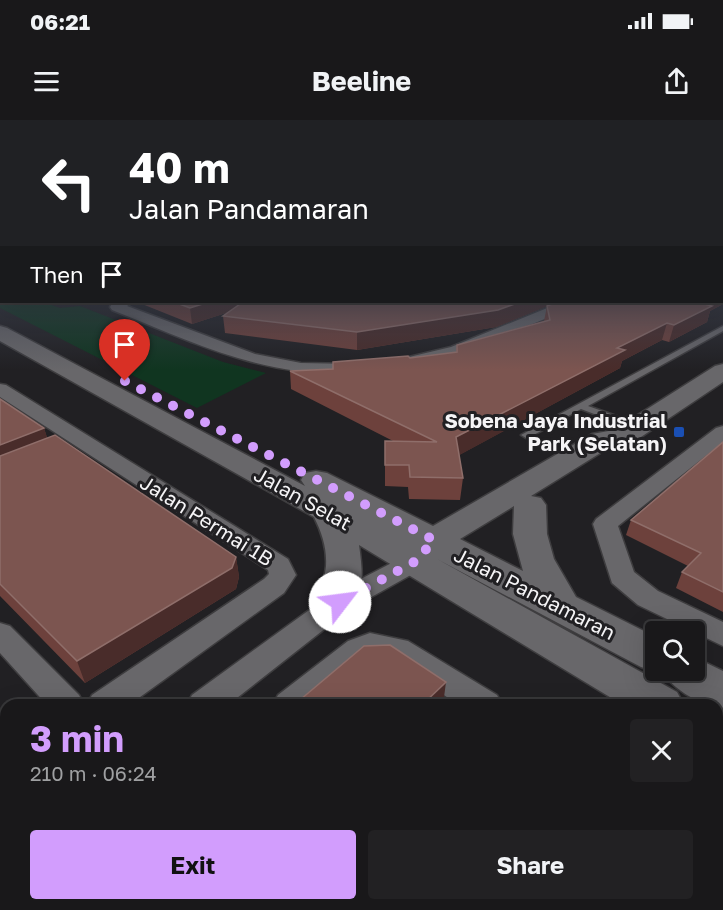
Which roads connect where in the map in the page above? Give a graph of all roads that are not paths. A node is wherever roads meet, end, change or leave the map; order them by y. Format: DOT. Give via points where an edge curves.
graph roads {
  1 [pos="122,303"];
  2 [pos="571,303"];
  3 [pos="3,326"];
  4 [pos="723,328"];
  5 [pos="395,365"];
  6 [pos="365,368"];
  7 [pos="723,371"];
  8 [pos="0,389"];
  9 [pos="580,406"];
  10 [pos="630,431"];
  11 [pos="526,435"];
  12 [pos="720,438"];
  13 [pos="530,505"];
  14 [pos="327,511"];
  15 [pos="435,551"];
  16 [pos="340,602"];
  17 [pos="562,607"];
  18 [pos="0,634"];
  19 [pos="723,635"];
  20 [pos="645,650"];
  21 [pos="703,681"];
  22 [pos="723,692"];
  23 [pos="61,699"];
  24 [pos="113,699"];
  25 [pos="212,699"];
  26 [pos="297,699"];
  27 [pos="470,699"];
  28 [pos="652,699"];
  1 -- 6 [label="street" via="117,307 269,363 310,369"];
  2 -- 5 [label="street" via="457,350"];
  3 -- 14 [label="main road, Jalan Selat"];
  3 -- 15 [label="main road, Jalan Pandamaran"];
  4 -- 9 [label="lane"];
  7 -- 10 [label="main road"];
  8 -- 24 [label="street, Jalan Permai 1B" via="74,442 279,564 283,575 274,586"];
  9 -- 10 [label="lane"];
  9 -- 11 [label="lane"];
  10 -- 13 [label="main road" via="622,447"];
  10 -- 15 [label="main road" via="602,440"];
  12 -- 19 [label="street" via="605,524 622,577 648,598"];
  13 -- 15 [label="main road"];
  13 -- 17 [label="main road" via="531,547 542,575"];
  14 -- 15 [label="main road, Jalan Selat"];
  14 -- 16 [label="main road" via="341,536 344,564"];
  15 -- 16 [label="street"];
  15 -- 17 [label="main road, Jalan Pandamaran"];
  15 -- 28 [label="main road, Jalan Pandamaran"];
  16 -- 25 [label="street"];
  17 -- 20 [label="main road, Jalan Pandamaran"];
  18 -- 23 [label="street"];
  21 -- 22 [label="main road"];
  26 -- 27 [label="street" via="358,649 370,644 398,650"];
}
